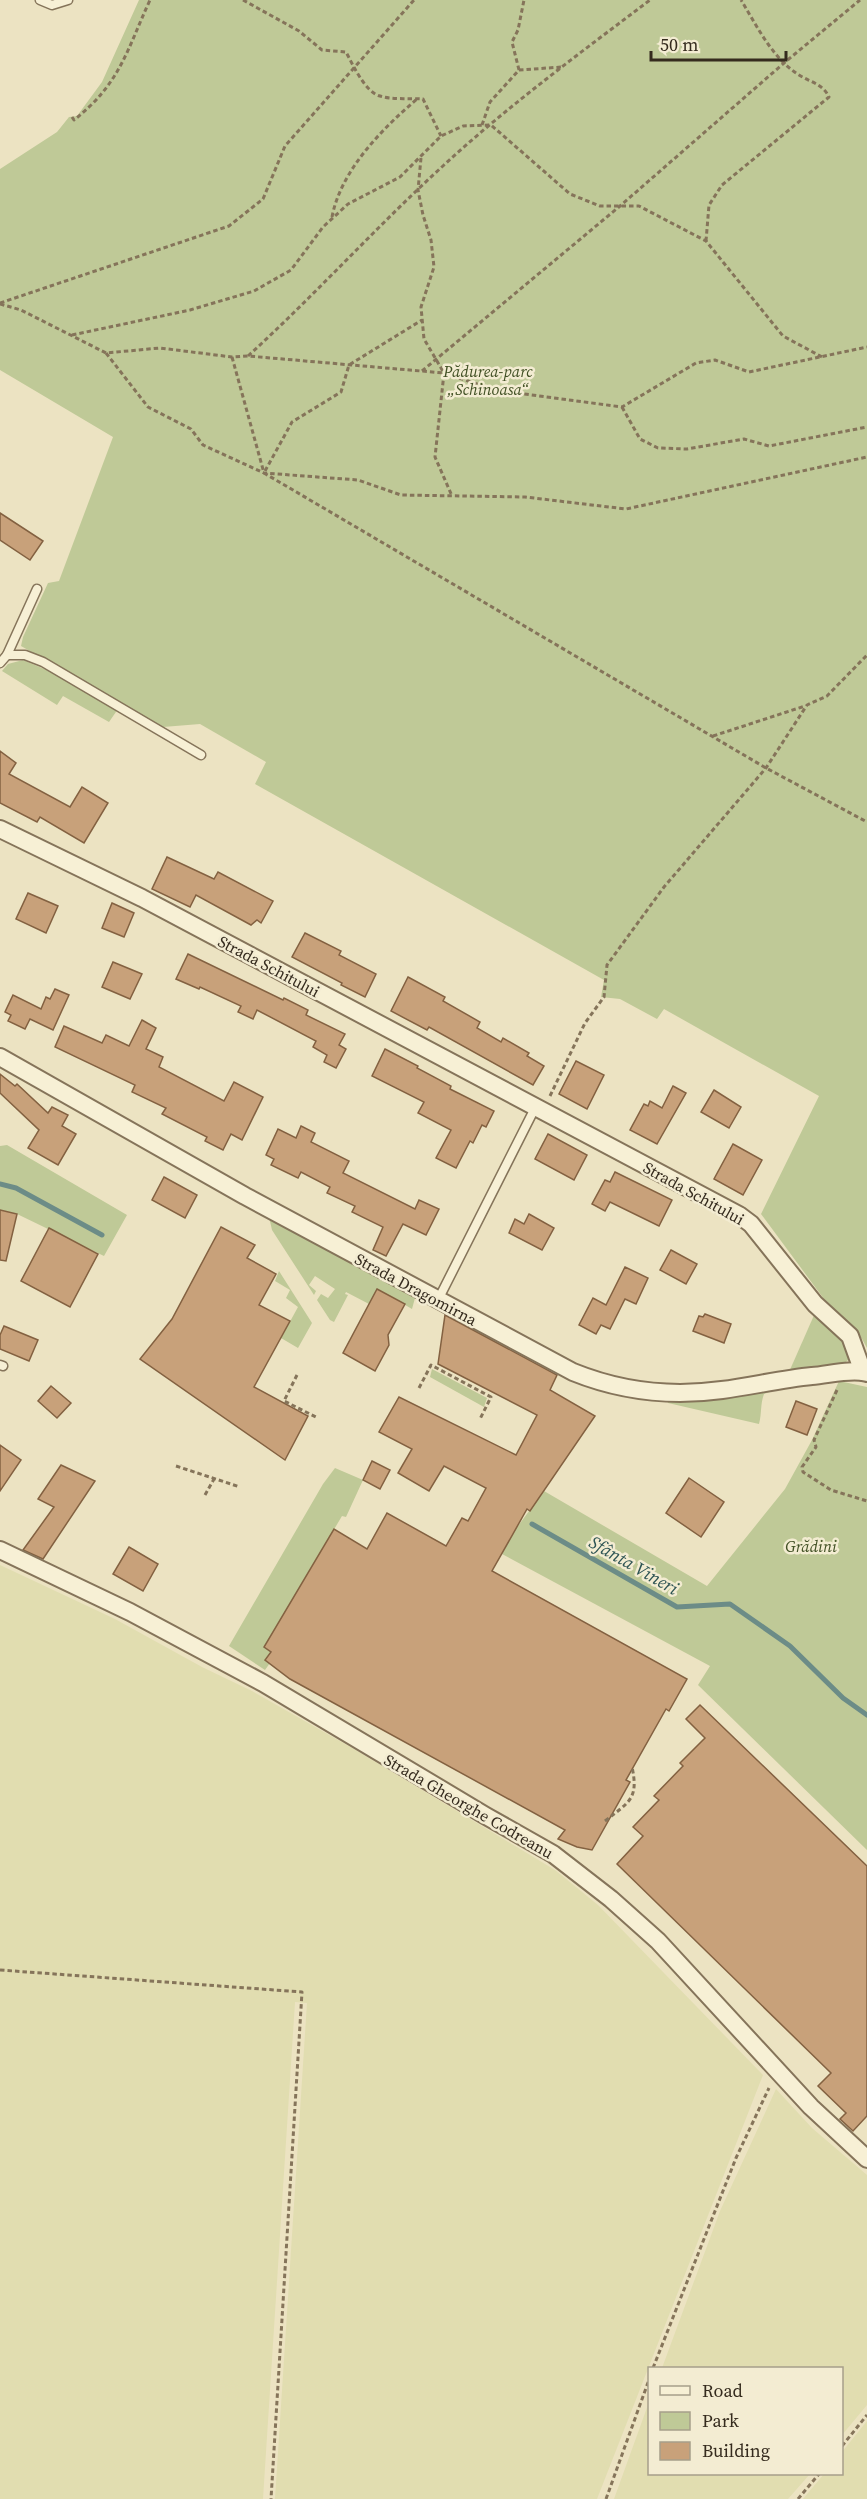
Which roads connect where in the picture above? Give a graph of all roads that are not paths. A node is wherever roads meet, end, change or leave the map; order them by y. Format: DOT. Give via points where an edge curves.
graph roads {
  1 [pos="40,0"];
  2 [pos="68,0"];
  3 [pos="37,589"];
  4 [pos="7,655"];
  5 [pos="0,663"];
  6 [pos="201,755"];
  7 [pos="0,829"];
  8 [pos="0,1057"];
  9 [pos="539,1110"];
  10 [pos="437,1301"];
  11 [pos="865,1372"];
  12 [pos="0,1550"];
  13 [pos="867,2159"];
  1 -- 2 [label="lane" via="52,5"];
  3 -- 4 [label="lane"];
  4 -- 5 [label="lane"];
  4 -- 6 [label="lane" via="25,655 43,662"];
  7 -- 9 [label="street, Strada Schitului" via="142,898"];
  8 -- 10 [label="street, Strada Dragomirna"];
  9 -- 10 [label="lane"];
  9 -- 11 [label="street, Strada Schitului" via="751,1224 815,1304 850,1336"];
  10 -- 11 [label="street, Strada Dragomirna" via="573,1372 620,1387 646,1391 720,1390"];
  12 -- 13 [label="street, Strada Gheorghe Codreanu" via="130,1612 263,1683 553,1854 658,1941 811,2107"];
}
